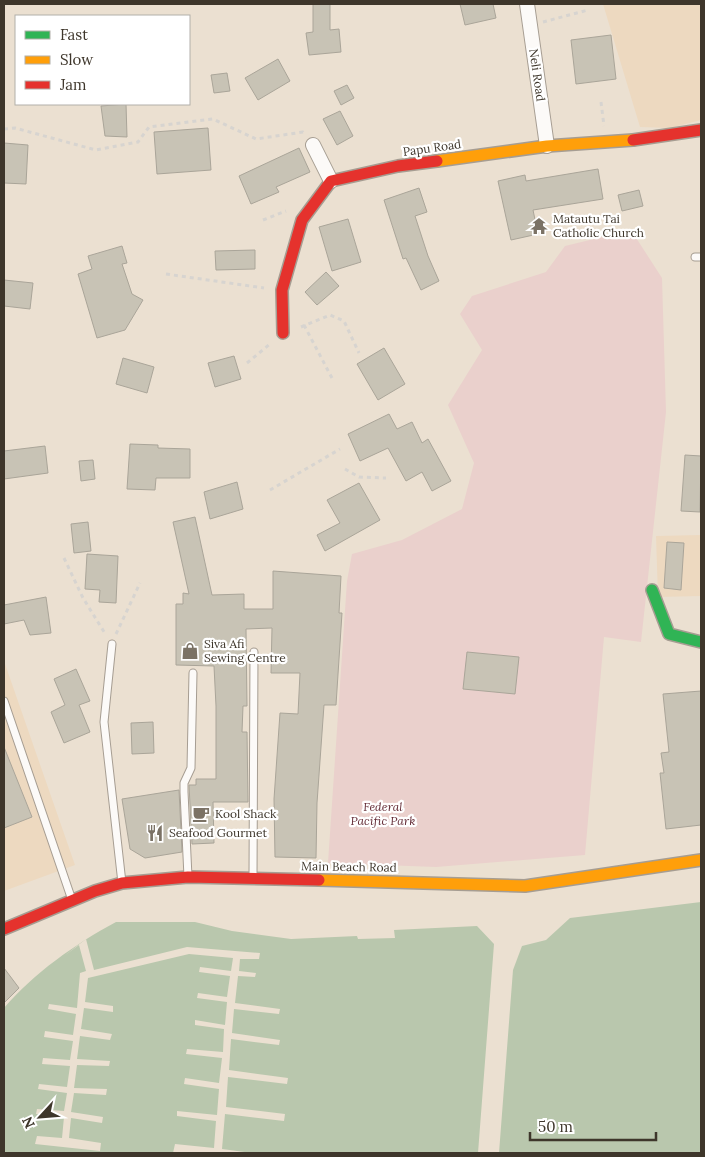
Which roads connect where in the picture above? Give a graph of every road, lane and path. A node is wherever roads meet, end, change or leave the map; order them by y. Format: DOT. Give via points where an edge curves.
graph roads {
  1 [pos="527,4"];
  2 [pos="588,10"];
  3 [pos="530,25"];
  4 [pos="601,102"];
  5 [pos="4,129"];
  6 [pos="701,130"];
  7 [pos="605,142"];
  8 [pos="313,145"];
  9 [pos="547,146"];
  10 [pos="331,181"];
  11 [pos="166,274"];
  12 [pos="282,290"];
  13 [pos="304,325"];
  14 [pos="284,333"];
  15 [pos="359,352"];
  16 [pos="247,363"];
  17 [pos="333,380"];
  18 [pos="340,449"];
  19 [pos="345,469"];
  20 [pos="386,478"];
  21 [pos="270,490"];
  22 [pos="64,558"];
  23 [pos="140,583"];
  24 [pos="652,590"];
  25 [pos="701,642"];
  26 [pos="112,644"];
  27 [pos="254,652"];
  28 [pos="193,673"];
  29 [pos="4,701"];
  30 [pos="701,860"];
  31 [pos="188,877"];
  32 [pos="253,879"];
  33 [pos="122,883"];
  34 [pos="72,900"];
  35 [pos="4,929"];
  1 -- 3 [label="street, Neli Road"];
  2 -- 3 [label="path"];
  3 -- 9 [label="street, Neli Road"];
  4 -- 7 [label="path"];
  5 -- 8 [label="path" via="14,128 96,150 138,142 149,127 213,119 256,139 303,132"];
  6 -- 7 [label="main road, Papu Road"];
  7 -- 9 [label="main road, Papu Road"];
  8 -- 10 [label="street"];
  9 -- 10 [label="main road, Papu Road" via="398,166"];
  10 -- 12 [label="main road" via="302,220"];
  11 -- 12 [label="path"];
  12 -- 14 [label="main road"];
  13 -- 14 [label="path"];
  13 -- 15 [label="path" via="330,314 344,321"];
  13 -- 17 [label="path"];
  14 -- 16 [label="path"];
  18 -- 21 [label="path"];
  19 -- 20 [label="path" via="359,477"];
  22 -- 26 [label="path" via="83,598"];
  23 -- 26 [label="path"];
  24 -- 25 [label="main road" via="669,634"];
  26 -- 33 [label="lane" via="104,722"];
  27 -- 32 [label="lane"];
  28 -- 31 [label="lane" via="191,768 184,784"];
  29 -- 34 [label="lane"];
  30 -- 32 [label="main road, Main Beach Road" via="524,886"];
  31 -- 32 [label="main road, Main Beach Road"];
  31 -- 33 [label="main road, Main Beach Road"];
  33 -- 34 [label="main road, Main Beach Road"];
  34 -- 35 [label="main road, Main Beach Road"];
}
